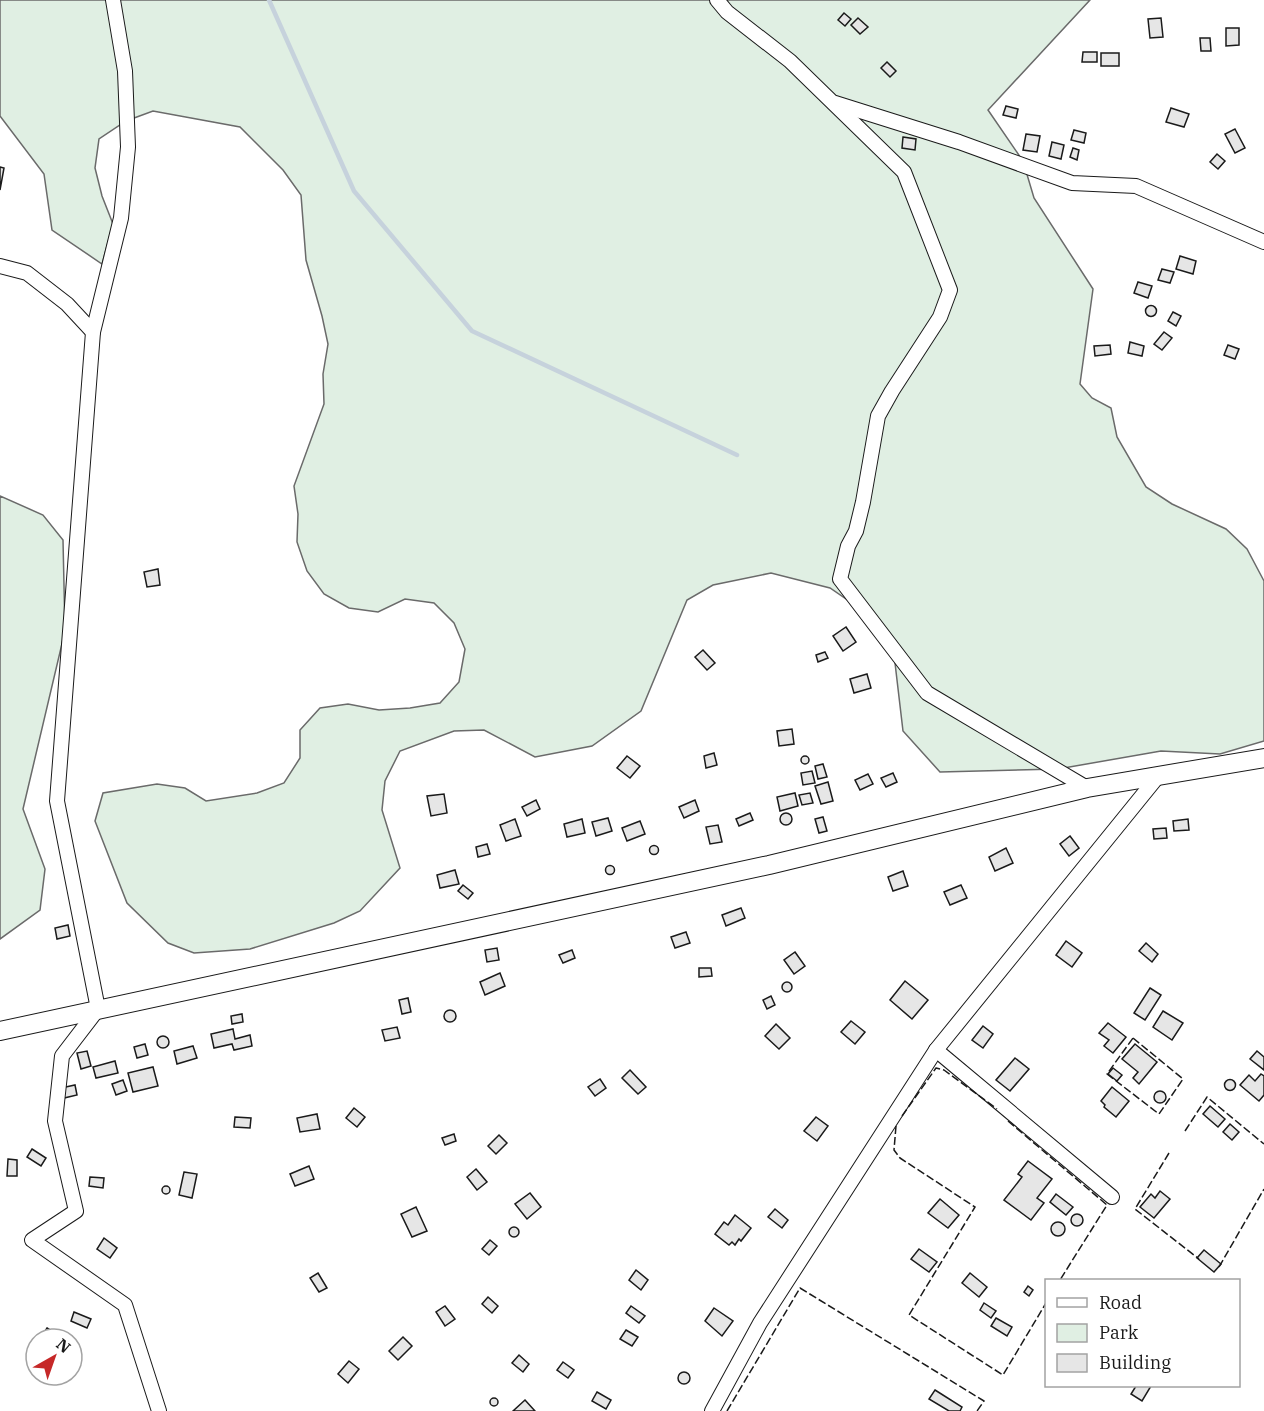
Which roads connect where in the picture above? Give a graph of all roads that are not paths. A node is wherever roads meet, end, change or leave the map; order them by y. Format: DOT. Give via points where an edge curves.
graph roads {
  1 [pos="113,0"];
  2 [pos="717,0"];
  3 [pos="832,102"];
  4 [pos="1264,242"];
  5 [pos="0,266"];
  6 [pos="93,332"];
  7 [pos="1264,759"];
  8 [pos="1159,775"];
  9 [pos="1087,788"];
  10 [pos="98,1009"];
  11 [pos="0,1031"];
  12 [pos="936,1050"];
  13 [pos="1112,1197"];
  14 [pos="159,1411"];
  15 [pos="712,1411"];
  1 -- 6 [label="street" via="125,71 128,147 121,218"];
  2 -- 3 [label="street"];
  3 -- 4 [label="street" via="1072,183 1136,186"];
  3 -- 9 [label="street" via="904,172 950,290 940,317 878,416 863,502 840,579 927,693"];
  5 -- 6 [label="street" via="27,273 67,303"];
  6 -- 10 [label="street" via="57,801"];
  7 -- 8 [label="street"];
  8 -- 9 [label="street"];
  8 -- 12 [label="street"];
  9 -- 10 [label="street" via="769,865"];
  10 -- 11 [label="street"];
  10 -- 14 [label="street" via="62,1056 55,1121 76,1212 32,1240 125,1305"];
  12 -- 13 [label="street"];
  12 -- 15 [label="street" via="760,1323"];
}
